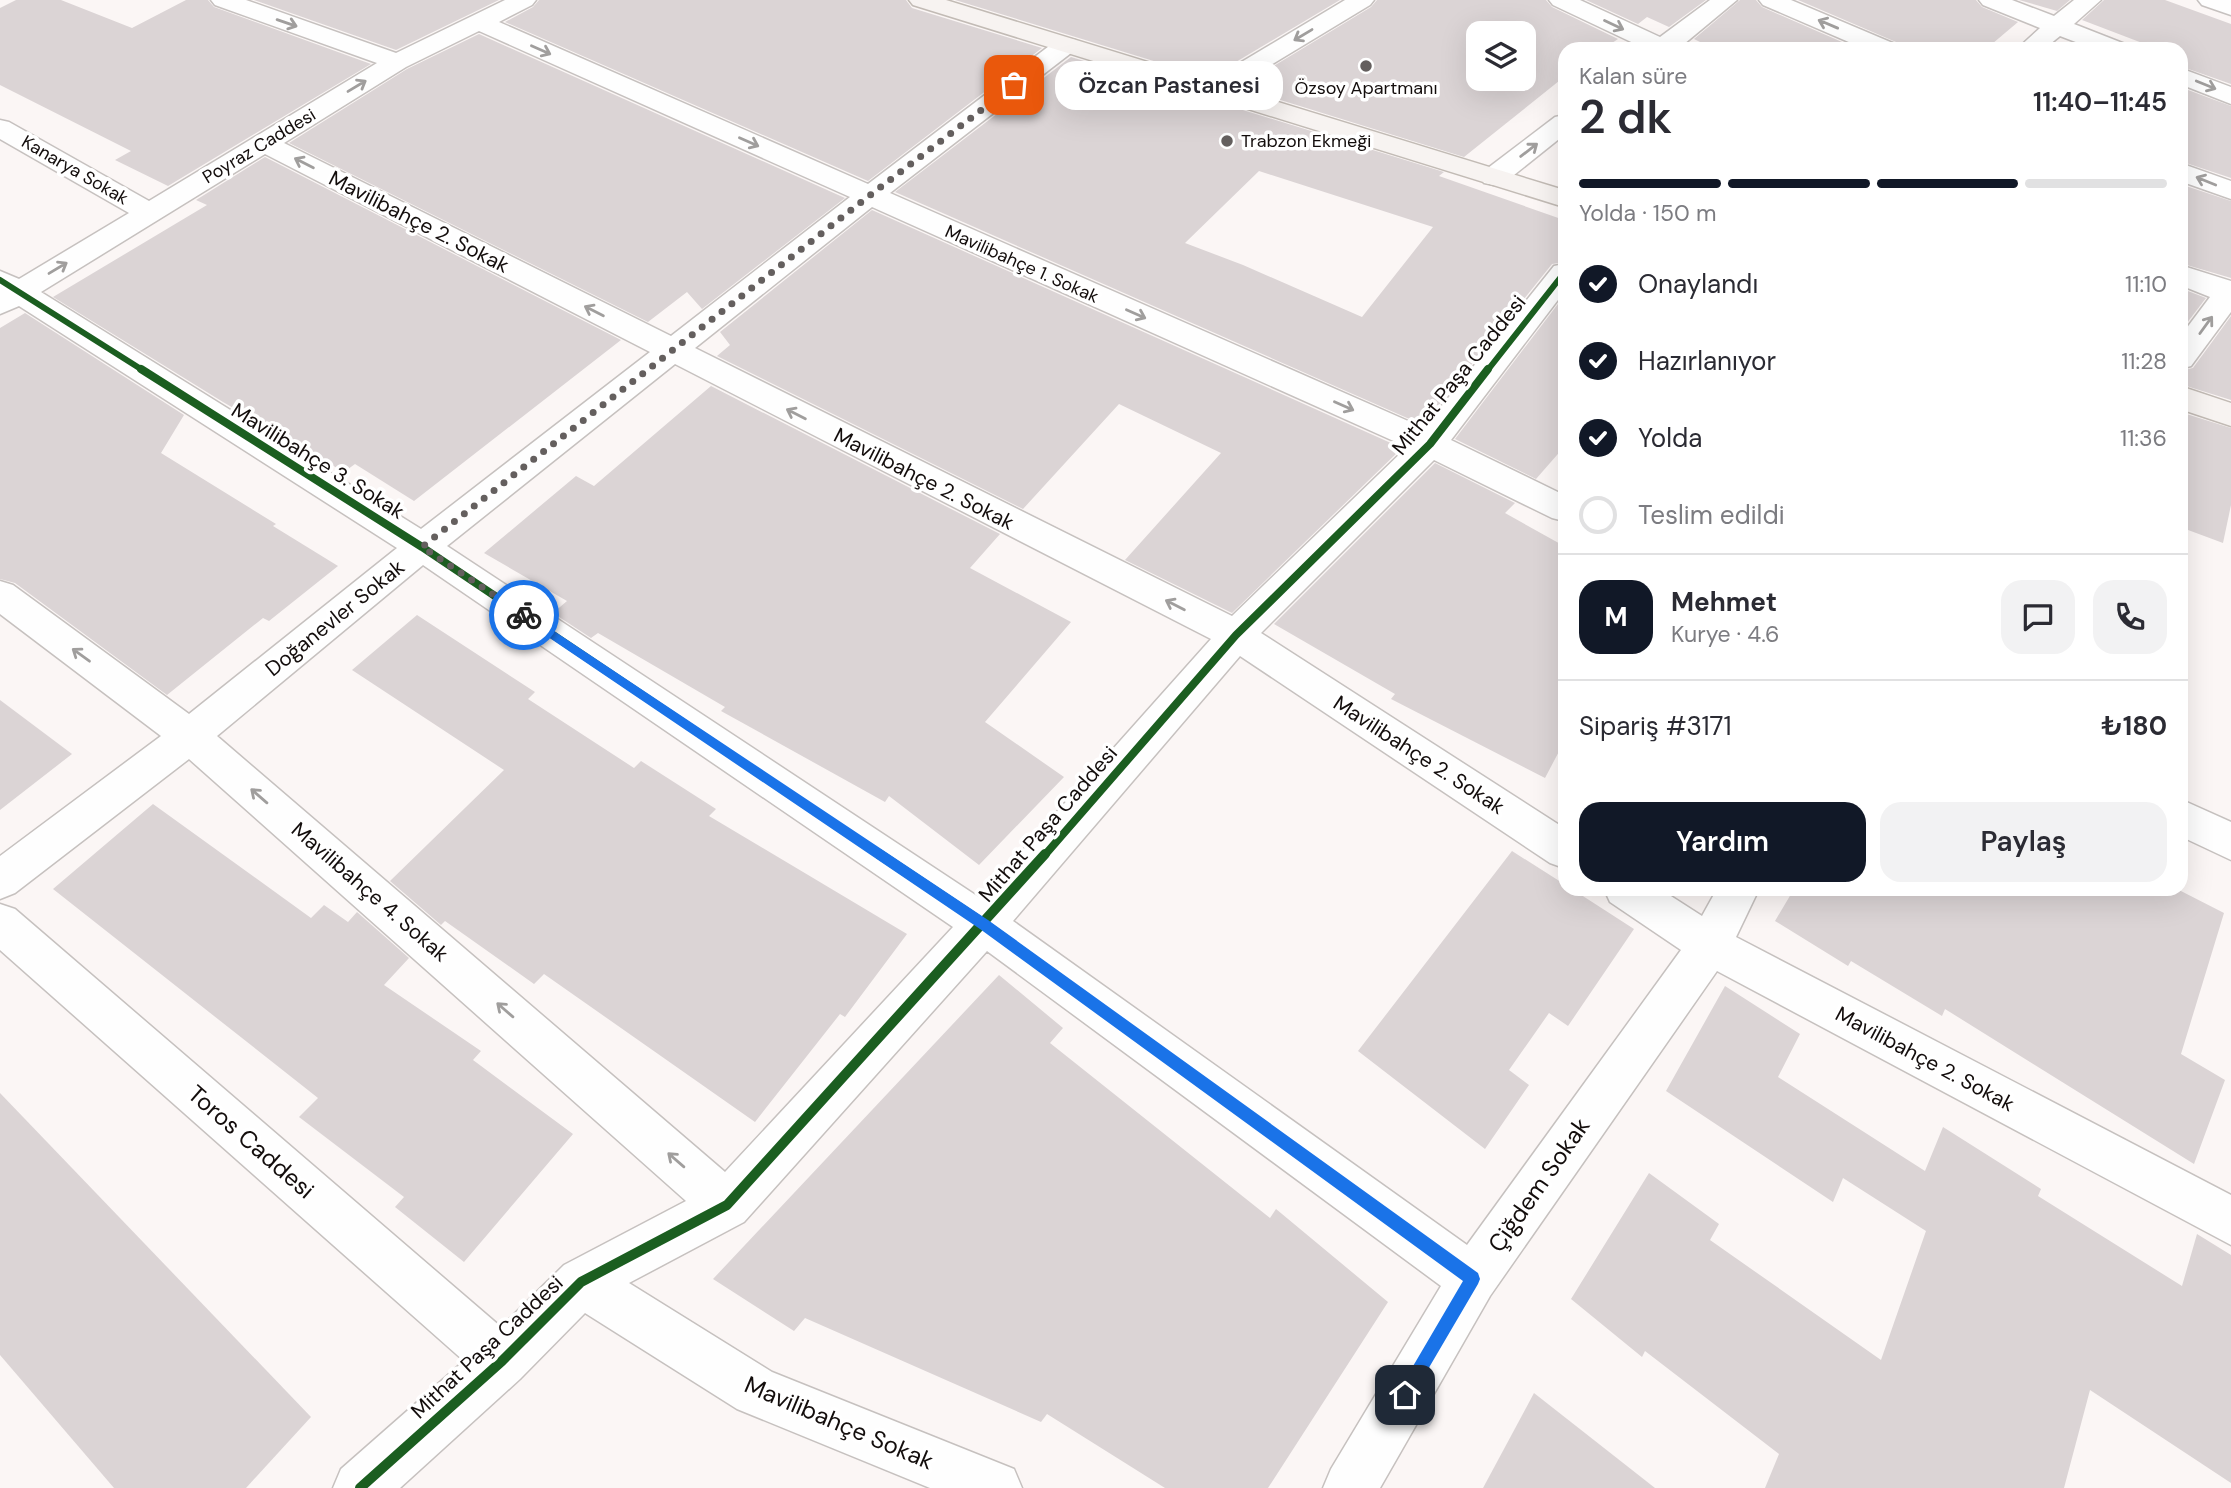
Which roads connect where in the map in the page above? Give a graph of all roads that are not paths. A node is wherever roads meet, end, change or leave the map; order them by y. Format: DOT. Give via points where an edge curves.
graph roads {
  1 [pos="223,0"];
  2 [pos="524,0"];
  3 [pos="921,0"];
  4 [pos="1362,0"];
  5 [pos="1562,0"];
  6 [pos="1725,0"];
  7 [pos="1771,0"];
  8 [pos="1991,0"];
  9 [pos="2089,0"];
  10 [pos="2210,0"];
  11 [pos="2231,8"];
  12 [pos="479,22"];
  13 [pos="2057,26"];
  14 [pos="1650,42"];
  15 [pos="1670,42"];
  16 [pos="1870,42"];
  17 [pos="2038,42"];
  18 [pos="2098,42"];
  19 [pos="1066,45"];
  20 [pos="397,62"];
  21 [pos="2188,78"];
  22 [pos="1212,90"];
  23 [pos="2231,96"];
  24 [pos="1558,127"];
  25 [pos="0,128"];
  26 [pos="264,143"];
  27 [pos="2188,174"];
  28 [pos="1494,177"];
  29 [pos="2231,191"];
  30 [pos="869,196"];
  31 [pos="1558,197"];
  32 [pos="149,213"];
  33 [pos="2188,277"];
  34 [pos="1558,281"];
  35 [pos="2230,292"];
  36 [pos="6,293"];
  37 [pos="2188,348"];
  38 [pos="672,351"];
  39 [pos="2188,400"];
  40 [pos="2231,415"];
  41 [pos="1430,444"];
  42 [pos="1558,506"];
  43 [pos="422,547"];
  44 [pos="0,595"];
  45 [pos="1236,635"];
  46 [pos="190,736"];
  47 [pos="2188,820"];
  48 [pos="2231,842"];
  49 [pos="1558,846"];
  50 [pos="0,880"];
  51 [pos="1636,896"];
  52 [pos="1734,896"];
  53 [pos="0,923"];
  54 [pos="984,925"];
  55 [pos="1710,945"];
  56 [pos="727,1205"];
  57 [pos="2231,1221"];
  58 [pos="1473,1279"];
  59 [pos="581,1282"];
  60 [pos="502,1361"];
  61 [pos="360,1488"];
  62 [pos="995,1488"];
  63 [pos="1350,1488"];
  1 -- 20 [label="street, one-way"];
  2 -- 12 [label="street, Poyraz Caddesi"];
  3 -- 19 [label="main road"];
  4 -- 22 [label="street, one-way"];
  5 -- 14 [label="street, one-way"];
  6 -- 15 [label="street"];
  16 -- 7 [label="street, one-way"];
  8 -- 13 [label="street"];
  9 -- 13 [label="street"];
  10 -- 11 [label="street"];
  12 -- 20 [label="street, Poyraz Caddesi"];
  12 -- 30 [label="street, Mavilibahçe 1. Sokak, one-way"];
  13 -- 17 [label="street"];
  13 -- 18 [label="street"];
  19 -- 22 [label="main road"];
  19 -- 30 [label="street, Doğanevler Sokak"];
  26 -- 20 [label="street, Poyraz Caddesi, one-way"];
  21 -- 23 [label="street, one-way"];
  22 -- 28 [label="main road"];
  28 -- 24 [label="street, one-way"];
  25 -- 32 [label="street, Kanarya Sokak"];
  26 -- 32 [label="street, Poyraz Caddesi"];
  38 -- 26 [label="street, Mavilibahçe 2. Sokak, one-way"];
  29 -- 27 [label="street, one-way"];
  28 -- 31 [label="main road"];
  30 -- 38 [label="street, Doğanevler Sokak"];
  30 -- 41 [label="street, Mavilibahçe 1. Sokak, one-way"];
  36 -- 32 [label="street, Poyraz Caddesi, one-way"];
  33 -- 35 [label="street"];
  34 -- 41 [label="street, Mithat Paşa Caddesi"];
  37 -- 35 [label="street, one-way"];
  36 -- 43 [label="street, Mavilibahçe 3. Sokak"];
  38 -- 43 [label="street, Doğanevler Sokak"];
  45 -- 38 [label="street, Mavilibahçe 2. Sokak, one-way"];
  39 -- 40 [label="main road"];
  41 -- 42 [label="street, Mavilibahçe 1. Sokak"];
  41 -- 45 [label="street, Mithat Paşa Caddesi"];
  43 -- 46 [label="street, Doğanevler Sokak"];
  43 -- 54 [label="street, Mavilibahçe 3. Sokak"];
  46 -- 44 [label="street, Mavilibahçe 4. Sokak, one-way"];
  45 -- 49 [label="street, Mavilibahçe 2. Sokak"];
  45 -- 54 [label="street, Mithat Paşa Caddesi"];
  46 -- 50 [label="street, Doğanevler Sokak"];
  56 -- 46 [label="street, Mavilibahçe 4. Sokak, one-way"];
  47 -- 48 [label="street"];
  51 -- 55 [label="street, Mavilibahçe 2. Sokak"];
  52 -- 55 [label="street, Çiğdem Sokak"];
  53 -- 60 [label="street, Toros Caddesi"];
  54 -- 56 [label="street, Mithat Paşa Caddesi"];
  54 -- 58 [label="street, Mavilibahçe 3. Sokak"];
  55 -- 57 [label="street, Mavilibahçe 2. Sokak"];
  55 -- 58 [label="street, Çiğdem Sokak"];
  56 -- 59 [label="street, Mithat Paşa Caddesi"];
  58 -- 63 [label="street, Çiğdem Sokak"];
  59 -- 60 [label="street, Mithat Paşa Caddesi"];
  59 -- 62 [label="street, Mavilibahçe Sokak" via="755,1391"];
  60 -- 61 [label="street, Mithat Paşa Caddesi"];
}
